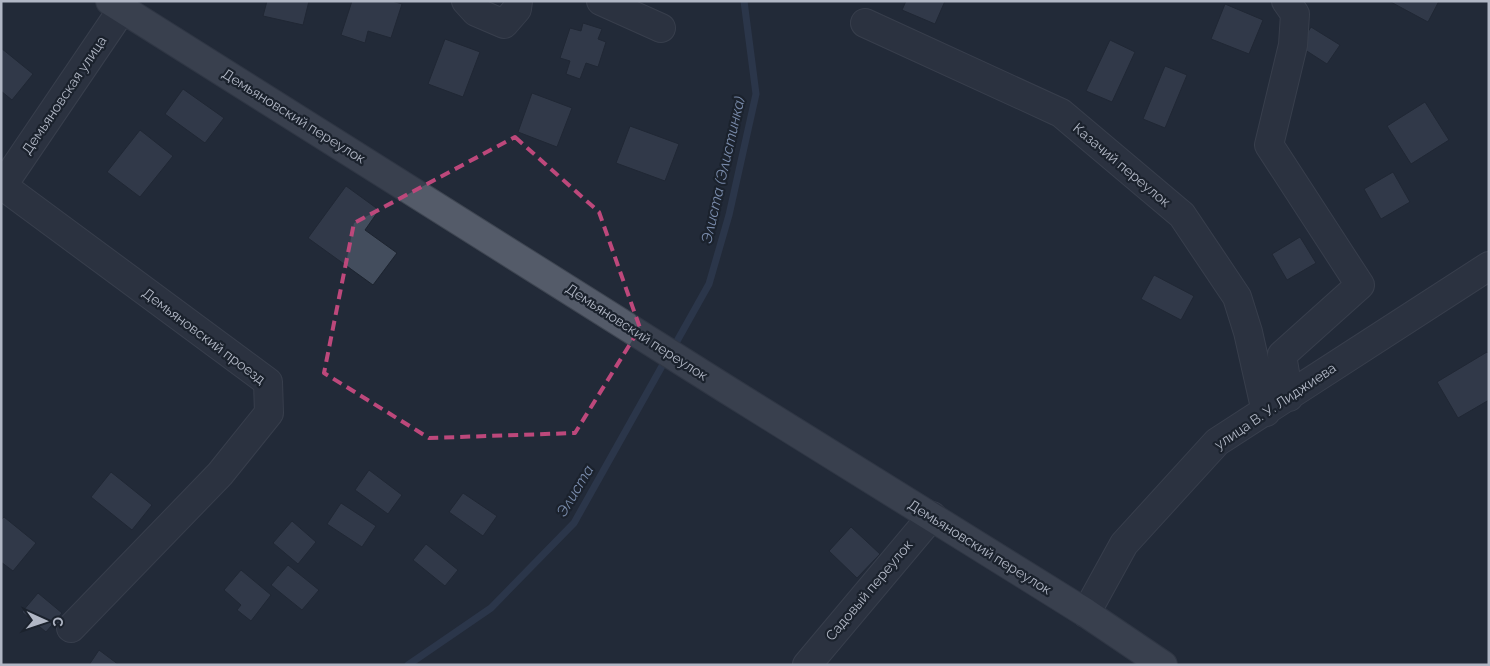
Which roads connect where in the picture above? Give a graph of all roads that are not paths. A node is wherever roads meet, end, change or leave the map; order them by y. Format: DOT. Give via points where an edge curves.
graph roads {
  1 [pos="466,1"];
  2 [pos="518,1"];
  3 [pos="601,1"];
  4 [pos="1286,1"];
  5 [pos="119,4"];
  6 [pos="866,22"];
  7 [pos="660,28"];
  8 [pos="2,187"];
  9 [pos="1489,266"];
  10 [pos="1288,397"];
  11 [pos="1266,412"];
  12 [pos="932,516"];
  13 [pos="1086,613"];
  14 [pos="71,628"];
  15 [pos="807,665"];
  16 [pos="1163,665"];
  1 -- 2 [label="street" via="476,12 504,24"];
  3 -- 7 [label="street"];
  4 -- 10 [label="street" via="1294,14 1293,45 1269,145 1360,285 1282,355"];
  5 -- 8 [label="street, Демьяновская улица"];
  5 -- 12 [label="main road, Демьяновский переулок"];
  6 -- 11 [label="street, Казачий переулок" via="1061,113 1182,215 1237,297"];
  8 -- 14 [label="street, Демьяновский проезд" via="268,382 269,413 220,474"];
  9 -- 10 [label="street, улица В. У. Лиджиева"];
  10 -- 11 [label="street, улица В. У. Лиджиева"];
  11 -- 13 [label="street, улица В. У. Лиджиева" via="1217,442 1124,544"];
  12 -- 13 [label="main road, Демьяновский переулок"];
  12 -- 15 [label="street, Садовый переулок"];
  13 -- 16 [label="main road, Демьяновский переулок"];
}
